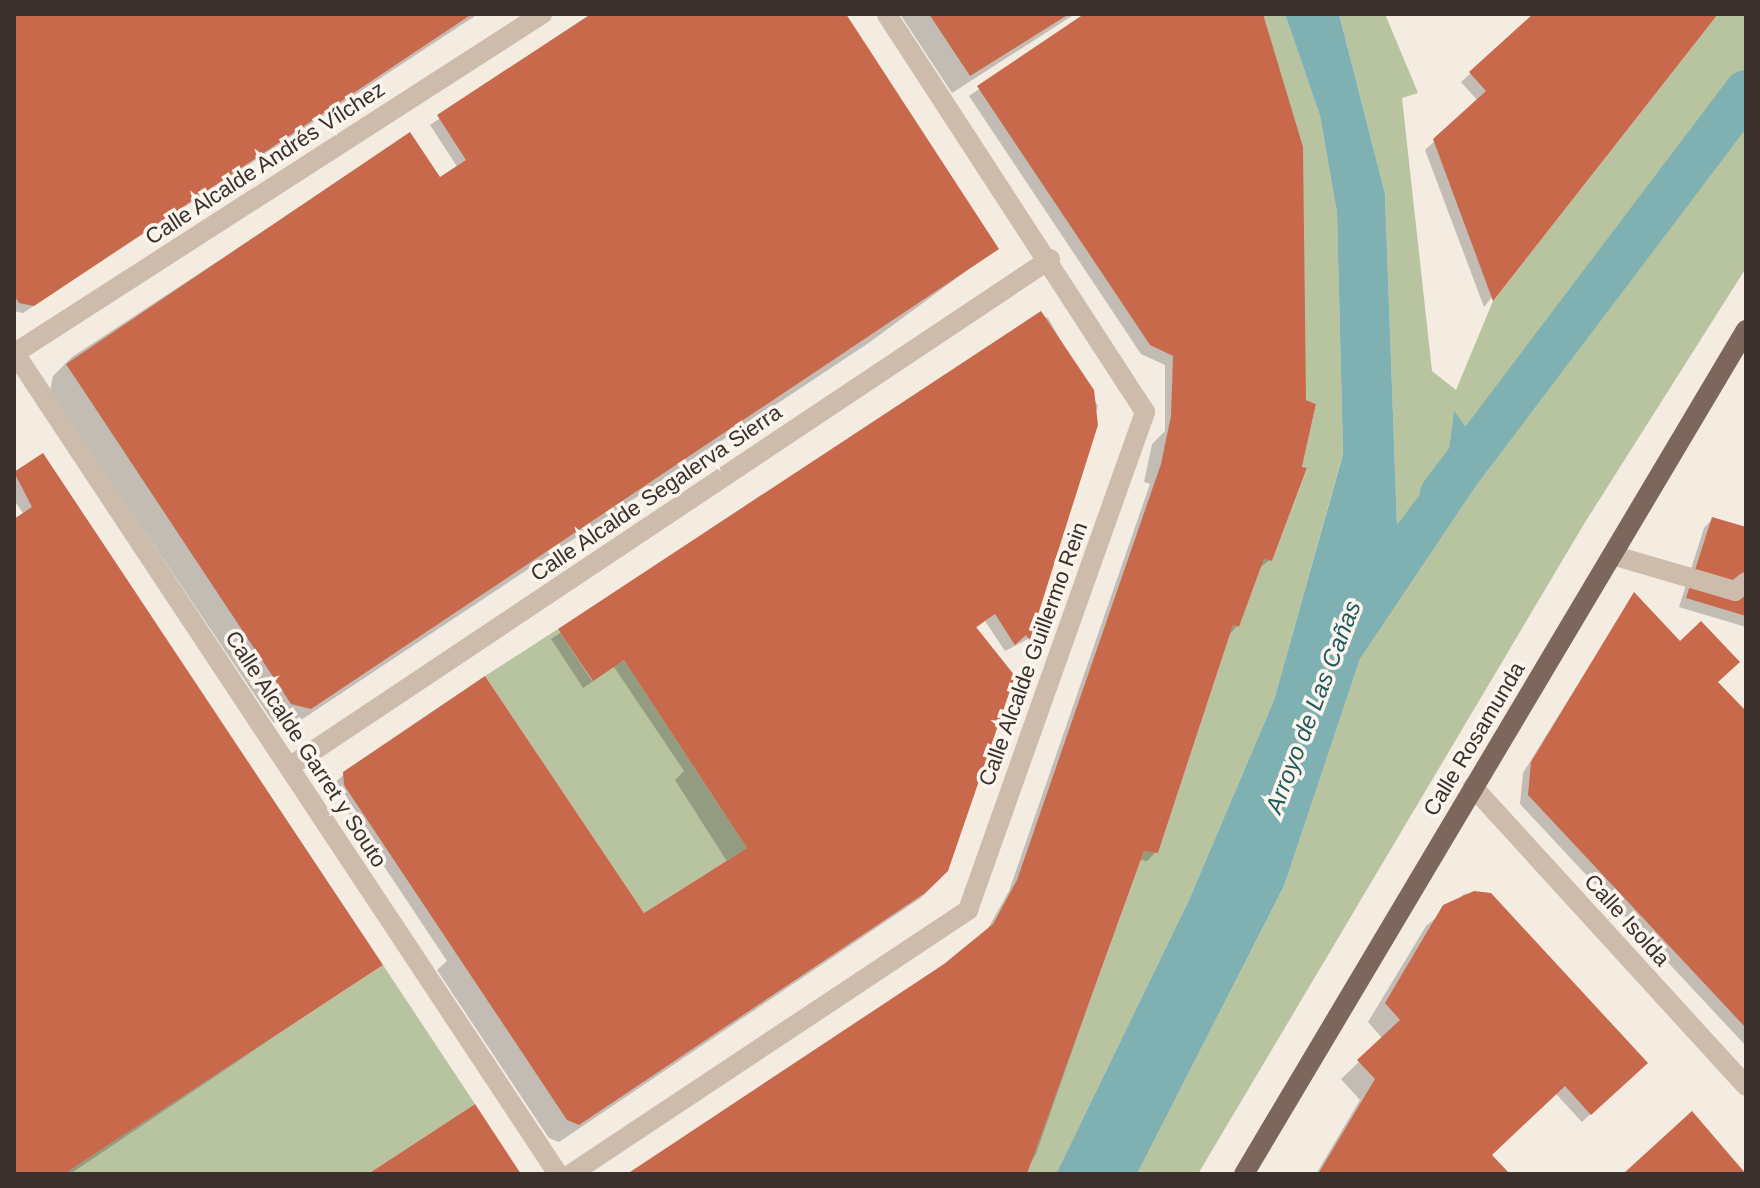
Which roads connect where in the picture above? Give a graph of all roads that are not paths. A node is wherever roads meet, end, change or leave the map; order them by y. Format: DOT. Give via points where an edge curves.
graph roads {
  1 [pos="542,14"];
  2 [pos="887,14"];
  3 [pos="1050,259"];
  4 [pos="1746,330"];
  5 [pos="15,352"];
  6 [pos="1612,555"];
  7 [pos="1746,582"];
  8 [pos="289,767"];
  9 [pos="1473,787"];
  10 [pos="1746,1086"];
  11 [pos="558,1174"];
  12 [pos="571,1174"];
  13 [pos="1244,1174"];
  1 -- 5 [label="street, Calle Alcalde Andrés Vílchez"];
  2 -- 3 [label="street, Calle Alcalde Guillermo Rein"];
  3 -- 8 [label="street, Calle Alcalde Segalerva Sierra"];
  3 -- 12 [label="street, Calle Alcalde Guillermo Rein" via="1145,412 968,910"];
  4 -- 6 [label="main road, Calle Rosamunda"];
  5 -- 8 [label="street, Calle Alcalde Garret y Souto"];
  6 -- 7 [label="street" via="1735,591"];
  6 -- 9 [label="main road, Calle Rosamunda"];
  8 -- 11 [label="street, Calle Alcalde Garret y Souto"];
  9 -- 10 [label="street, Calle Isolda"];
  9 -- 13 [label="main road, Calle Rosamunda"];
}
